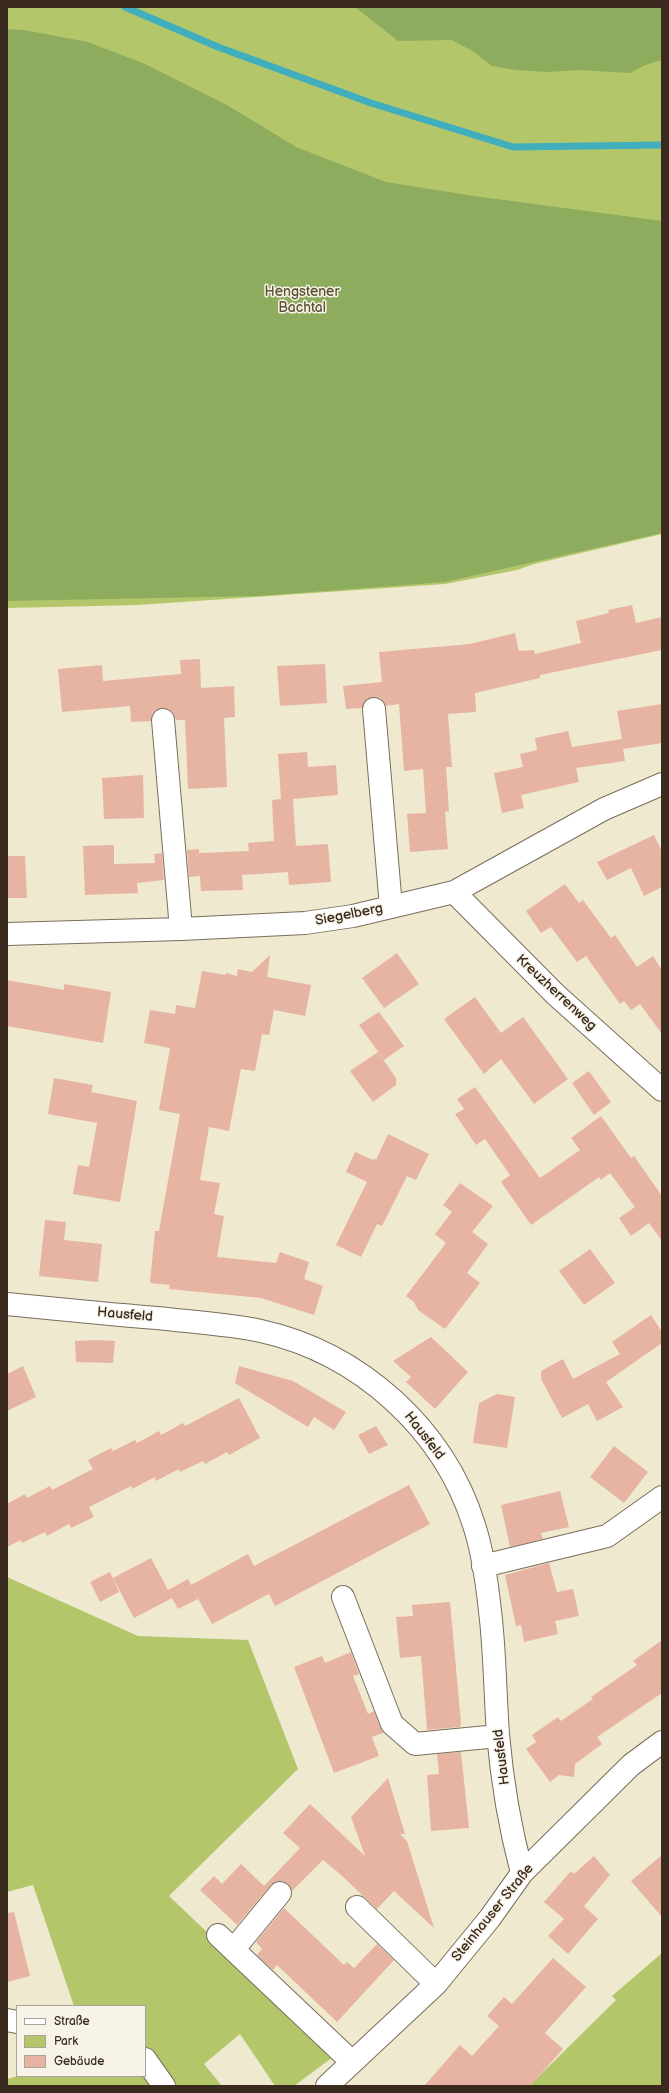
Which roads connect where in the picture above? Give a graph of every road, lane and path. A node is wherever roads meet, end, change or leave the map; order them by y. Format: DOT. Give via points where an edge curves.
graph roads {
  1 [pos="374,709"];
  2 [pos="163,720"];
  3 [pos="662,784"];
  4 [pos="454,892"];
  5 [pos="391,907"];
  6 [pos="181,929"];
  7 [pos="7,934"];
  8 [pos="662,1090"];
  9 [pos="7,1304"];
  10 [pos="662,1497"];
  11 [pos="483,1566"];
  12 [pos="343,1596"];
  13 [pos="498,1736"];
  14 [pos="662,1742"];
  15 [pos="522,1873"];
  16 [pos="280,1893"];
  17 [pos="357,1907"];
  18 [pos="218,1934"];
  19 [pos="234,1949"];
  20 [pos="436,1984"];
  21 [pos="146,2060"];
  22 [pos="352,2062"];
  23 [pos="164,2086"];
  24 [pos="327,2086"];
  1 -- 5 [label="street"];
  2 -- 6 [label="street"];
  3 -- 4 [label="street, Siegelberg" via="604,809"];
  4 -- 5 [label="street, Siegelberg"];
  4 -- 8 [label="street, Kreuzherrenweg" via="554,994"];
  5 -- 6 [label="street, Siegelberg" via="305,923"];
  6 -- 7 [label="street, Siegelberg"];
  9 -- 11 [label="street, Hausfeld" via="219,1324 262,1332 314,1348 348,1365 400,1405 439,1451 460,1490 474,1526"];
  10 -- 11 [label="street" via="607,1536"];
  11 -- 13 [label="street, Hausfeld" via="490,1612"];
  12 -- 13 [label="street" via="392,1724 415,1744"];
  13 -- 15 [label="street, Hausfeld" via="511,1831"];
  14 -- 15 [label="street, Steinhauser Straße" via="631,1765"];
  15 -- 20 [label="street, Steinhauser Straße" via="490,1918"];
  16 -- 19 [label="street"];
  17 -- 20 [label="street"];
  18 -- 19 [label="street"];
  19 -- 22 [label="street"];
  20 -- 22 [label="street, Steinhauser Straße"];
  21 -- 23 [label="street"];
  22 -- 24 [label="street, Steinhauser Straße"];
}
